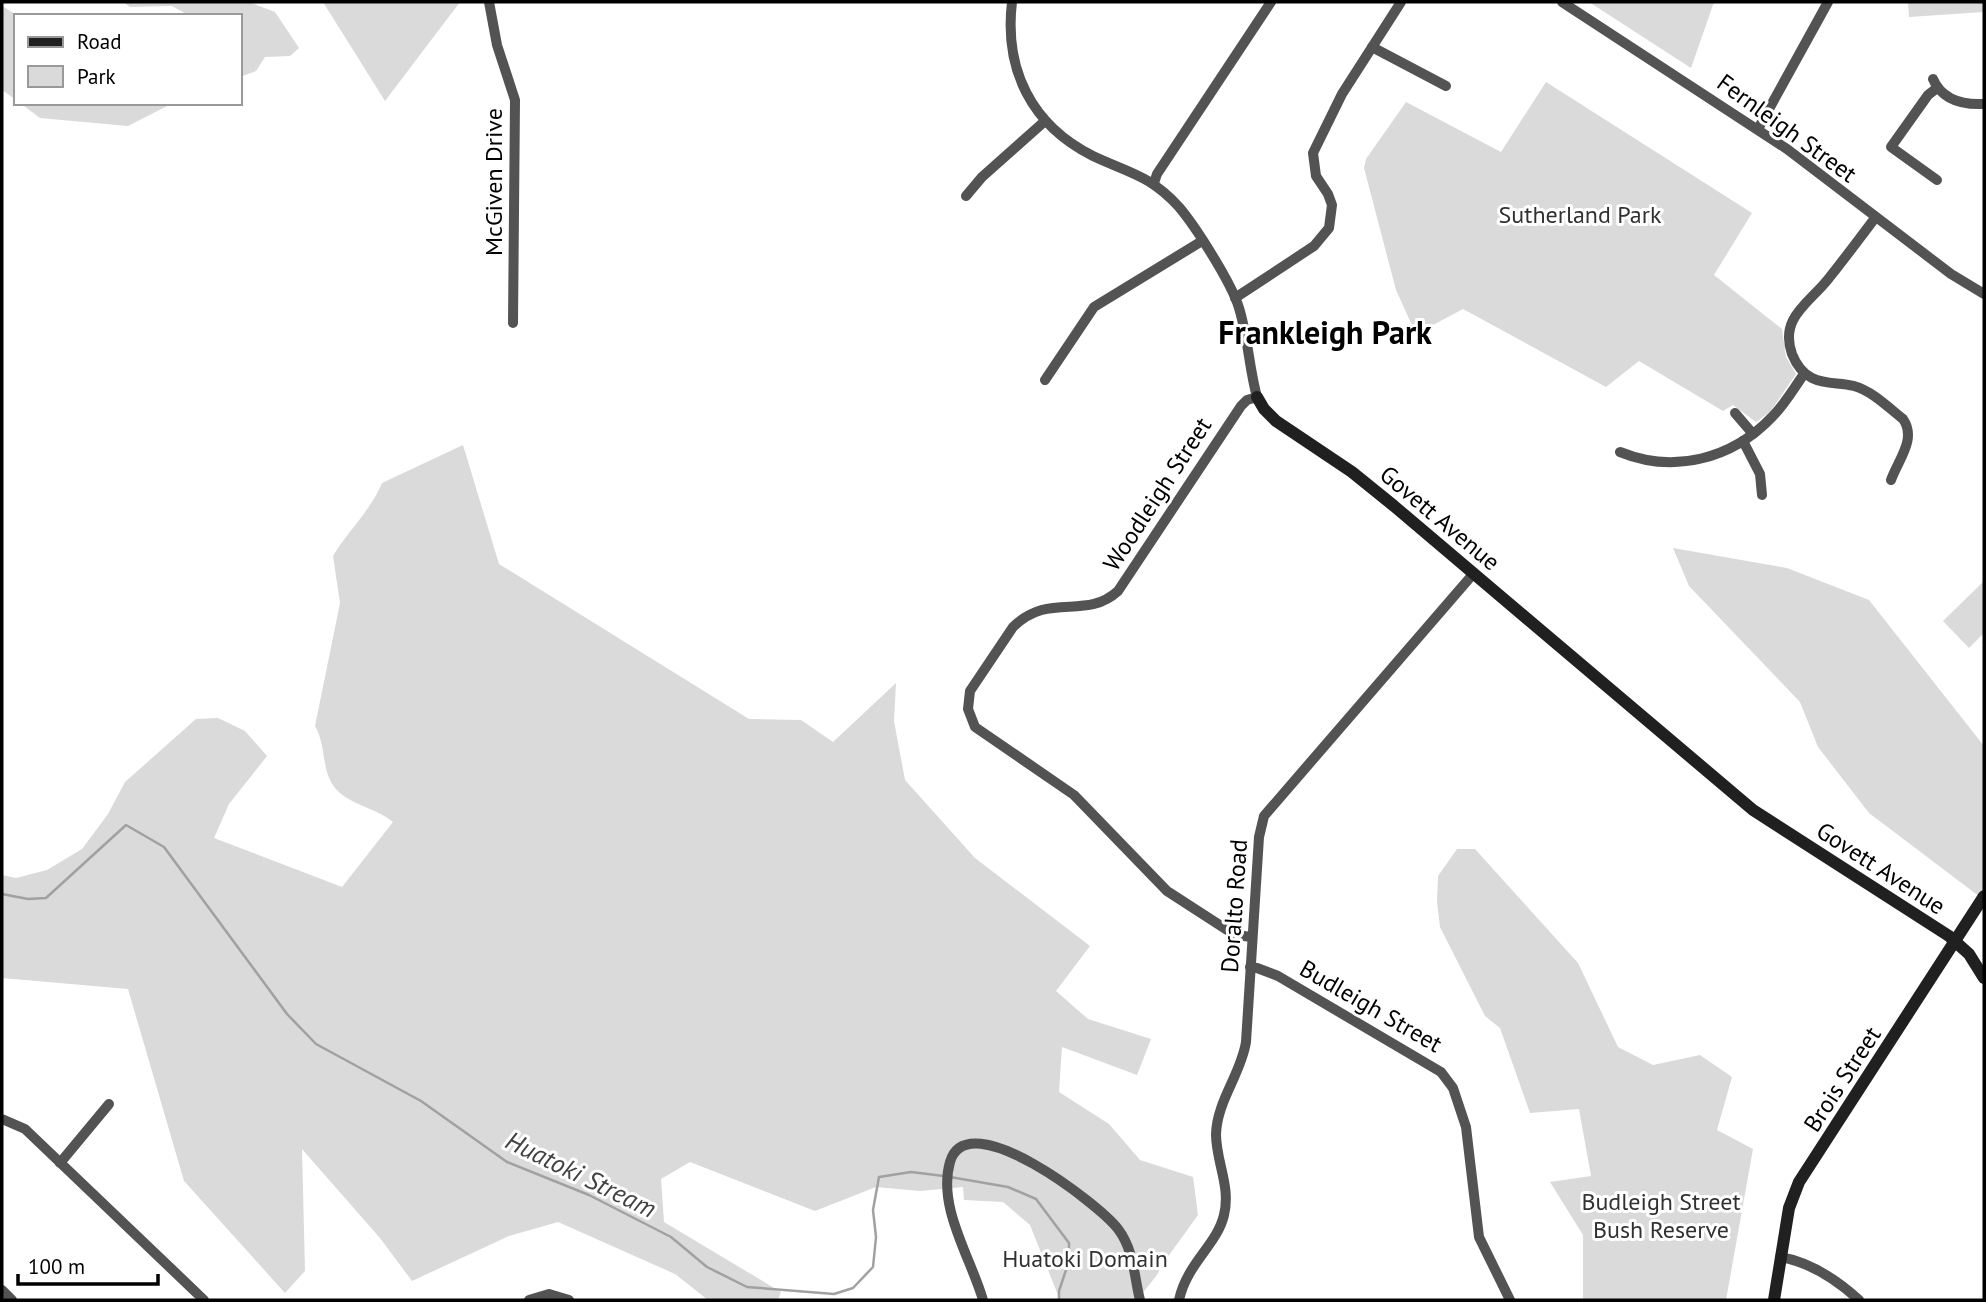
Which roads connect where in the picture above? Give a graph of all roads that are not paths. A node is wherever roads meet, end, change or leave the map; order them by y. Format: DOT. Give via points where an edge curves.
graph roads {
  1 [pos="489,2"];
  2 [pos="1012,2"];
  3 [pos="1271,2"];
  4 [pos="1401,2"];
  5 [pos="1562,2"];
  6 [pos="1828,2"];
  7 [pos="1372,47"];
  8 [pos="1447,86"];
  9 [pos="1984,104"];
  10 [pos="1045,121"];
  11 [pos="1758,129"];
  12 [pos="1937,180"];
  13 [pos="1154,183"];
  14 [pos="966,196"];
  15 [pos="1875,218"];
  16 [pos="1202,241"];
  17 [pos="1984,294"];
  18 [pos="1235,298"];
  19 [pos="513,323"];
  20 [pos="1804,374"];
  21 [pos="1045,380"];
  22 [pos="1257,397"];
  23 [pos="1735,413"];
  24 [pos="1753,434"];
  25 [pos="1743,441"];
  26 [pos="1620,452"];
  27 [pos="1891,480"];
  28 [pos="1762,495"];
  29 [pos="1474,573"];
  30 [pos="1984,896"];
  31 [pos="1252,937"];
  32 [pos="1955,942"];
  33 [pos="1250,967"];
  34 [pos="1984,978"];
  35 [pos="109,1104"];
  36 [pos="2,1119"];
  37 [pos="60,1163"];
  38 [pos="1780,1257"];
  39 [pos="2,1290"];
  40 [pos="12,1300"];
  41 [pos="204,1300"];
  42 [pos="529,1300"];
  43 [pos="569,1300"];
  44 [pos="983,1300"];
  45 [pos="1140,1300"];
  46 [pos="1180,1300"];
  47 [pos="1510,1300"];
  48 [pos="1774,1300"];
  49 [pos="1859,1300"];
  1 -- 19 [label="street, McGiven Drive" via="515,100"];
  2 -- 10 [label="street, Govett Avenue" via="1009,33 1013,58 1025,91"];
  3 -- 13 [label="street"];
  4 -- 7 [label="street"];
  5 -- 11 [label="street, Fernleigh Street"];
  6 -- 11 [label="street"];
  7 -- 8 [label="street"];
  7 -- 18 [label="street" via="1342,93 1314,153 1316,176 1332,205 1329,228 1314,246"];
  9 -- 12 [label="street" via="1959,102 1935,84 1891,147"];
  10 -- 13 [label="street, Govett Avenue" via="1086,152"];
  10 -- 14 [label="street"];
  11 -- 15 [label="street, Fernleigh Street"];
  13 -- 16 [label="street, Govett Avenue" via="1181,210"];
  15 -- 17 [label="street, Fernleigh Street"];
  15 -- 20 [label="street" via="1792,319 1792,353"];
  16 -- 18 [label="street, Govett Avenue"];
  16 -- 21 [label="street" via="1094,307"];
  18 -- 22 [label="street, Govett Avenue"];
  20 -- 24 [label="street"];
  20 -- 27 [label="street" via="1828,384 1863,389 1903,419 1909,438"];
  22 -- 29 [label="street, Govett Avenue" via="1276,421 1352,472"];
  22 -- 31 [label="street, Woodleigh Street" via="1241,406 1118,591 1101,603 1044,608 1021,619 967,702 975,727 1074,795 1167,891 1235,935"];
  23 -- 24 [label="street"];
  24 -- 25 [label="street"];
  25 -- 26 [label="street" via="1716,454 1678,462 1640,460"];
  25 -- 28 [label="street" via="1760,474"];
  29 -- 31 [label="street, Doralto Road" via="1264,816"];
  29 -- 32 [label="street, Govett Avenue" via="1753,810"];
  30 -- 32 [label="street, Brois Street"];
  31 -- 33 [label="street, Doralto Road"];
  32 -- 34 [label="street, Govett Avenue"];
  32 -- 38 [label="street, Brois Street" via="1799,1182"];
  33 -- 46 [label="street, Doralto Road" via="1243,1060 1222,1105 1216,1135 1227,1189 1224,1217 1185,1279"];
  33 -- 47 [label="street, Budleigh Street" via="1278,976 1441,1072 1453,1088 1466,1128 1479,1237"];
  35 -- 37 [label="street"];
  36 -- 37 [label="street" via="25,1129"];
  37 -- 41 [label="street"];
  38 -- 48 [label="street, Brois Street"];
  38 -- 49 [label="street" via="1810,1266"];
  39 -- 40 [label="street"];
  42 -- 43 [label="street" via="549,1294"];
  44 -- 45 [label="street" via="948,1197 953,1154 974,1144 1030,1161 1108,1218 1132,1258"];
}
